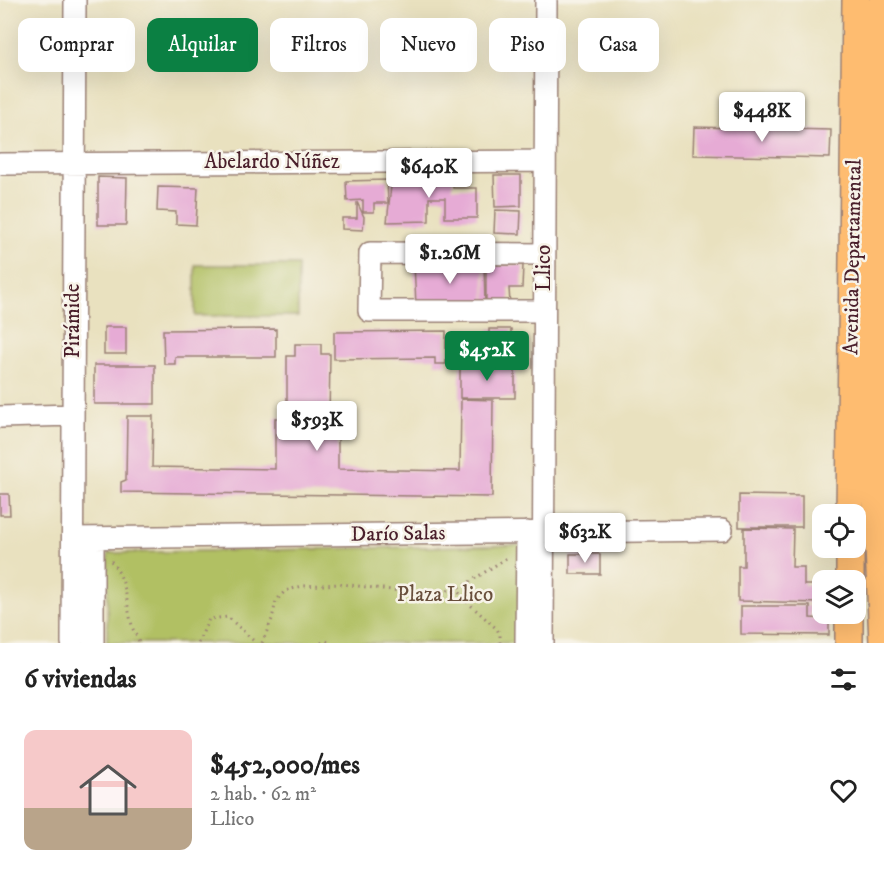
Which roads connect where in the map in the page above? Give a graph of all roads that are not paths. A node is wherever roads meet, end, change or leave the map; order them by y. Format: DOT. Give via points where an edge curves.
graph roads {
  1 [pos="75,0"];
  2 [pos="546,0"];
  3 [pos="856,0"];
  4 [pos="883,0"];
  5 [pos="883,34"];
  6 [pos="545,161"];
  7 [pos="74,163"];
  8 [pos="0,164"];
  9 [pos="882,178"];
  10 [pos="544,254"];
  11 [pos="544,311"];
  12 [pos="881,338"];
  13 [pos="73,416"];
  14 [pos="0,417"];
  15 [pos="880,481"];
  16 [pos="850,504"];
  17 [pos="722,530"];
  18 [pos="535,532"];
  19 [pos="83,538"];
  20 [pos="849,624"];
  21 [pos="883,632"];
  22 [pos="72,643"];
  23 [pos="93,643"];
  24 [pos="526,643"];
  25 [pos="543,643"];
  26 [pos="849,643"];
  1 -- 7 [label="street, Pirámide"];
  2 -- 6 [label="street, Llico"];
  3 -- 16 [label="main road, Avenida Departamental"];
  4 -- 5 [label="main road, Avenida Departamental"];
  5 -- 9 [label="main road, Avenida Departamental"];
  6 -- 7 [label="street, Abelardo Núñez"];
  6 -- 10 [label="street, Llico"];
  7 -- 8 [label="street, Abelardo Núñez"];
  7 -- 13 [label="street, Pirámide"];
  9 -- 12 [label="main road, Avenida Departamental"];
  10 -- 11 [label="street, Llico"];
  10 -- 11 [label="street" via="370,253 369,311"];
  11 -- 18 [label="street, Llico"];
  12 -- 15 [label="main road, Avenida Departamental"];
  13 -- 14 [label="street"];
  13 -- 19 [label="street, Pirámide"];
  15 -- 21 [label="main road, Avenida Departamental"];
  17 -- 18 [label="street, Darío Salas"];
  18 -- 19 [label="street, Darío Salas"];
  18 -- 24 [label="street"];
  18 -- 25 [label="street, Llico"];
  19 -- 22 [label="street, Pirámide"];
  19 -- 23 [label="street, Pirámide"];
  20 -- 26 [label="main road"];
}
